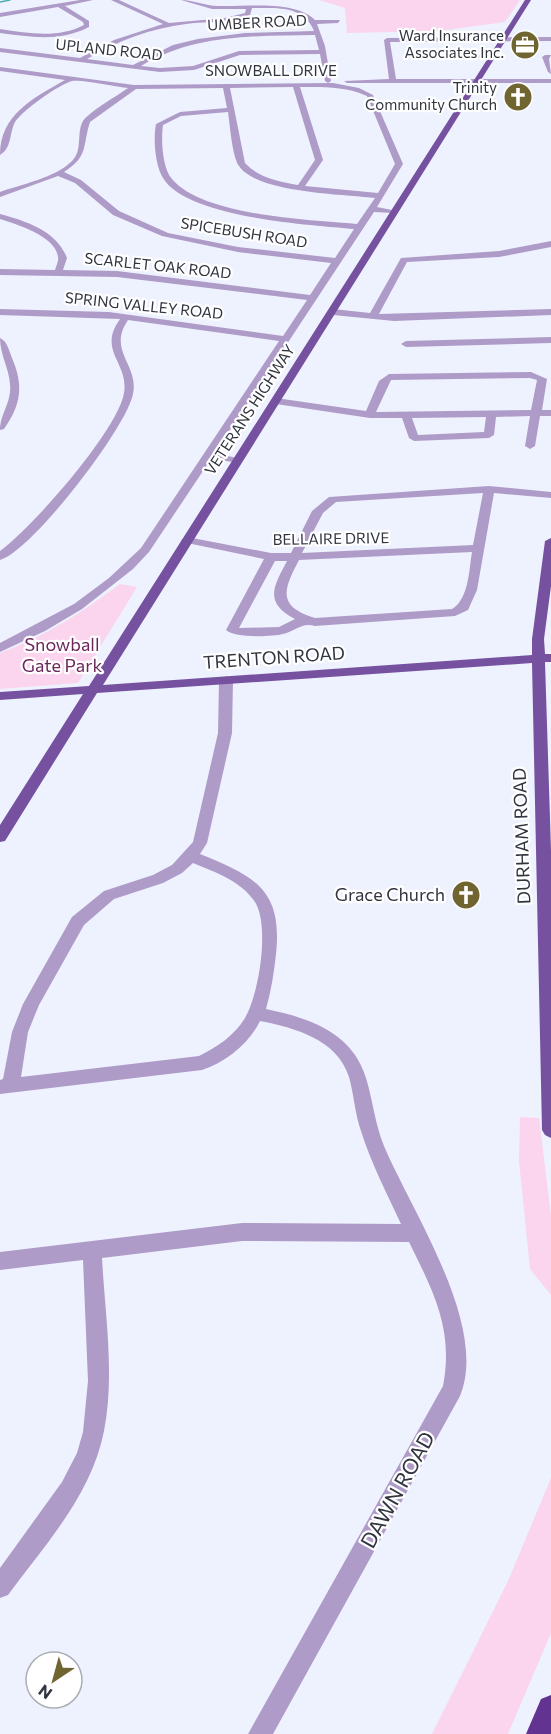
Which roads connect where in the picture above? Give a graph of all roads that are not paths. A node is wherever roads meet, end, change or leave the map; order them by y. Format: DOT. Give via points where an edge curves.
graph roads {
  1 [pos="90,0"];
  2 [pos="114,0"];
  3 [pos="184,0"];
  4 [pos="528,0"];
  5 [pos="58,5"];
  6 [pos="249,7"];
  7 [pos="0,15"];
  8 [pos="338,21"];
  9 [pos="312,22"];
  10 [pos="169,25"];
  11 [pos="0,31"];
  12 [pos="317,33"];
  13 [pos="382,33"];
  14 [pos="503,39"];
  15 [pos="551,39"];
  16 [pos="386,40"];
  17 [pos="0,50"];
  18 [pos="322,52"];
  19 [pos="454,57"];
  20 [pos="492,57"];
  21 [pos="548,57"];
  22 [pos="79,61"];
  23 [pos="0,67"];
  24 [pos="132,68"];
  25 [pos="10,71"];
  26 [pos="551,72"];
  27 [pos="0,76"];
  28 [pos="71,79"];
  29 [pos="328,81"];
  30 [pos="393,81"];
  31 [pos="476,81"];
  32 [pos="551,81"];
  33 [pos="296,86"];
  34 [pos="134,87"];
  35 [pos="226,87"];
  36 [pos="230,110"];
  37 [pos="0,153"];
  38 [pos="58,173"];
  39 [pos="301,186"];
  40 [pos="0,195"];
  41 [pos="380,196"];
  42 [pos="372,209"];
  43 [pos="393,211"];
  44 [pos="0,216"];
  45 [pos="359,227"];
  46 [pos="551,244"];
  47 [pos="336,261"];
  48 [pos="59,271"];
  49 [pos="0,272"];
  50 [pos="312,298"];
  51 [pos="0,312"];
  52 [pos="333,312"];
  53 [pos="551,312"];
  54 [pos="374,316"];
  55 [pos="126,317"];
  56 [pos="477,327"];
  57 [pos="285,339"];
  58 [pos="551,340"];
  59 [pos="0,341"];
  60 [pos="406,344"];
  61 [pos="276,401"];
  62 [pos="537,412"];
  63 [pos="491,413"];
  64 [pos="551,413"];
  65 [pos="370,415"];
  66 [pos="406,415"];
  67 [pos="0,427"];
  68 [pos="530,446"];
  69 [pos="208,455"];
  70 [pos="237,461"];
  71 [pos="489,489"];
  72 [pos="551,495"];
  73 [pos="187,540"];
  74 [pos="551,541"];
  75 [pos="478,549"];
  76 [pos="0,556"];
  77 [pos="271,556"];
  78 [pos="294,557"];
  79 [pos="304,620"];
  80 [pos="0,648"];
  81 [pos="544,658"];
  82 [pos="226,680"];
  83 [pos="93,690"];
  84 [pos="0,696"];
  85 [pos="0,837"];
  86 [pos="191,856"];
  87 [pos="257,1014"];
  88 [pos="6,1087"];
  89 [pos="551,1130"];
  90 [pos="415,1233"];
  91 [pos="92,1250"];
  92 [pos="0,1261"];
  93 [pos="0,1587"];
  94 [pos="551,1709"];
  95 [pos="260,1734"];
  96 [pos="541,1734"];
  1 -- 5 [label="street"];
  2 -- 10 [label="street"];
  3 -- 6 [label="street" via="208,7"];
  4 -- 14 [label="main road, VETERANS HIGHWAY"];
  5 -- 7 [label="street"];
  5 -- 11 [label="street" via="85,20 87,26 50,36"];
  6 -- 9 [label="street" via="295,9 307,13"];
  6 -- 10 [label="street" via="248,14 239,18"];
  8 -- 9 [label="street"];
  9 -- 12 [label="street"];
  10 -- 22 [label="street" via="110,44"];
  12 -- 18 [label="street"];
  12 -- 24 [label="street, UMBER ROAD" via="200,39 152,56"];
  13 -- 16 [label="street"];
  14 -- 15 [label="street"];
  14 -- 16 [label="street"];
  14 -- 20 [label="main road, VETERANS HIGHWAY"];
  16 -- 30 [label="street"];
  17 -- 22 [label="street, UPLAND ROAD"];
  18 -- 24 [label="street, UPLAND ROAD" via="239,53 184,69"];
  18 -- 29 [label="street"];
  19 -- 20 [label="street"];
  20 -- 31 [label="main road, VETERANS HIGHWAY"];
  21 -- 26 [label="street"];
  22 -- 24 [label="street, UPLAND ROAD"];
  23 -- 25 [label="street, SNOWBALL DRIVE"];
  23 -- 29 [label="street" via="129,82"];
  25 -- 27 [label="street"];
  25 -- 28 [label="street, SNOWBALL DRIVE"];
  28 -- 34 [label="street, SNOWBALL DRIVE"];
  28 -- 37 [label="street" via="16,117"];
  29 -- 30 [label="street"];
  30 -- 31 [label="street"];
  31 -- 32 [label="street"];
  31 -- 43 [label="main road, VETERANS HIGHWAY"];
  33 -- 35 [label="street, SNOWBALL DRIVE"];
  33 -- 39 [label="street" via="319,160"];
  33 -- 41 [label="street, SNOWBALL DRIVE" via="345,86 370,95 399,164"];
  34 -- 35 [label="street, SNOWBALL DRIVE"];
  34 -- 38 [label="street" via="90,118 81,154"];
  35 -- 36 [label="street"];
  36 -- 39 [label="street" via="241,164 246,171 267,181"];
  36 -- 45 [label="street" via="190,112 160,124 163,171 173,185 199,200 232,210"];
  38 -- 40 [label="street"];
  38 -- 47 [label="street, SPICEBUSH ROAD" via="78,178 104,205 156,231 215,245"];
  39 -- 41 [label="street"];
  41 -- 42 [label="street, SNOWBALL DRIVE"];
  42 -- 43 [label="street"];
  42 -- 45 [label="street, SNOWBALL DRIVE"];
  43 -- 52 [label="main road, VETERANS HIGHWAY"];
  44 -- 48 [label="street" via="57,244 63,258"];
  45 -- 47 [label="street, SNOWBALL DRIVE"];
  46 -- 54 [label="street" via="499,254 404,260"];
  47 -- 50 [label="street, SNOWBALL DRIVE"];
  48 -- 49 [label="street, SCARLET OAK ROAD"];
  48 -- 50 [label="street, SCARLET OAK ROAD" via="157,277"];
  50 -- 57 [label="street, SNOWBALL DRIVE"];
  51 -- 55 [label="street, SPRING VALLEY ROAD"];
  52 -- 54 [label="street"];
  52 -- 61 [label="main road, VETERANS HIGHWAY"];
  53 -- 56 [label="street"];
  54 -- 56 [label="street"];
  55 -- 57 [label="street, SPRING VALLEY ROAD"];
  55 -- 76 [label="street" via="116,330 114,341 126,370 129,392 118,420 37,526"];
  56 -- 58 [label="street"];
  56 -- 60 [label="street"];
  57 -- 69 [label="street, SNOWBALL DRIVE"];
  59 -- 67 [label="street" via="13,368 16,392"];
  61 -- 65 [label="street"];
  61 -- 70 [label="main road, VETERANS HIGHWAY"];
  62 -- 63 [label="street"];
  62 -- 64 [label="street"];
  62 -- 65 [label="street" via="542,379 538,376 397,375 384,381"];
  62 -- 68 [label="street"];
  63 -- 66 [label="street"];
  63 -- 66 [label="street" via="489,435 414,438"];
  65 -- 66 [label="street"];
  69 -- 70 [label="street"];
  69 -- 80 [label="street, SNOWBALL DRIVE" via="145,550 123,574 60,620"];
  70 -- 73 [label="main road, VETERANS HIGHWAY"];
  71 -- 72 [label="street"];
  71 -- 75 [label="street"];
  71 -- 78 [label="street" via="333,499 318,511"];
  73 -- 77 [label="street, BELLAIRE DRIVE"];
  73 -- 83 [label="main road, VETERANS HIGHWAY"];
  74 -- 81 [label="main road, DURHAM ROAD" via="539,621"];
  75 -- 78 [label="street, BELLAIRE DRIVE"];
  75 -- 79 [label="street" via="468,599 455,612 325,622"];
  77 -- 78 [label="street, BELLAIRE DRIVE"];
  77 -- 79 [label="street" via="232,630 281,631"];
  78 -- 79 [label="street" via="279,596 293,614"];
  81 -- 82 [label="main road, TRENTON ROAD"];
  81 -- 89 [label="main road, DURHAM ROAD"];
  82 -- 83 [label="main road, TRENTON ROAD"];
  82 -- 86 [label="street" via="225,734 200,843"];
  83 -- 84 [label="main road, TRENTON ROAD"];
  83 -- 85 [label="main road, VETERANS HIGHWAY"];
  86 -- 87 [label="street" via="240,879 265,901 271,928"];
  86 -- 88 [label="street" via="163,877 109,895 78,921 27,1013"];
  87 -- 88 [label="street" via="232,1047 202,1063"];
  87 -- 90 [label="street, DAWN ROAD" via="302,1024 323,1034 348,1055 369,1131"];
  90 -- 91 [label="street" via="242,1232"];
  90 -- 95 [label="street, DAWN ROAD" via="456,1330 460,1348 453,1389"];
  91 -- 92 [label="street"];
  91 -- 93 [label="street" via="98,1385 96,1422 88,1452 71,1488"];
  94 -- 96 [label="highway"];
}
